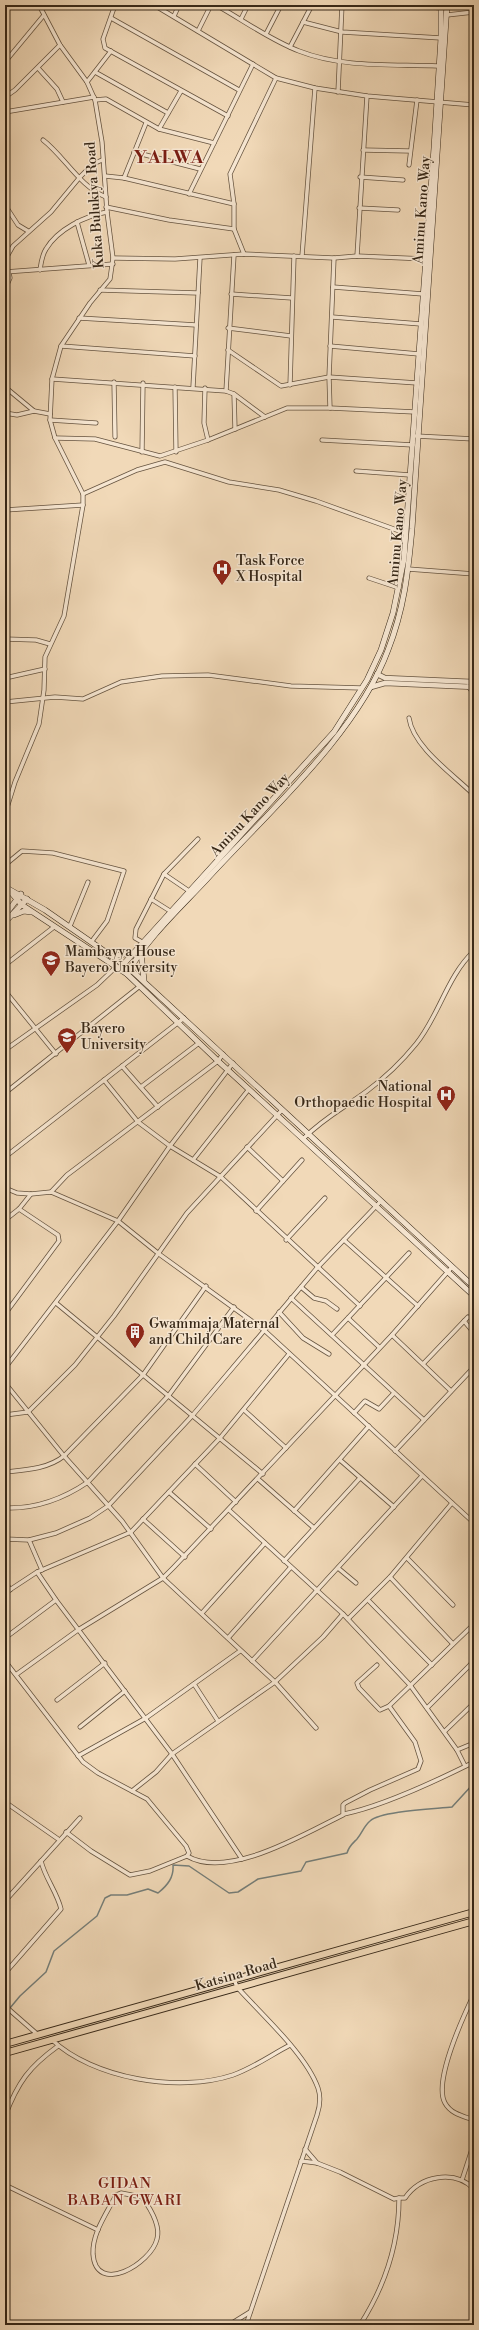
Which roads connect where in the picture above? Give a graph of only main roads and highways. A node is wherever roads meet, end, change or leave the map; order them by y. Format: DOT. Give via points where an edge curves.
graph roads {
  1 [pos="447,5"];
  2 [pos="441,6"];
  3 [pos="439,101"];
  4 [pos="416,436"];
  5 [pos="398,591"];
  6 [pos="405,595"];
  7 [pos="277,800"];
  8 [pos="7,888"];
  9 [pos="21,894"];
  10 [pos="27,899"];
  11 [pos="16,901"];
  12 [pos="22,905"];
  13 [pos="33,912"];
  14 [pos="8,916"];
  15 [pos="5,922"];
  16 [pos="132,952"];
  17 [pos="141,953"];
  18 [pos="113,956"];
  19 [pos="120,966"];
  20 [pos="129,971"];
  21 [pos="144,980"];
  22 [pos="247,1076"];
  23 [pos="242,1082"];
  24 [pos="306,1136"];
  25 [pos="474,1287"];
  26 [pos="474,1296"];
  27 [pos="474,1912"];
  28 [pos="474,1921"];
  29 [pos="5,2044"];
  30 [pos="5,2053"];
  1 -- 3 [label="main road, Aminu Kano Way"];
  2 -- 3 [label="main road, Aminu Kano Way"];
  3 -- 4 [label="main road, Aminu Kano Way"];
  3 -- 4 [label="main road, Aminu Kano Way" via="414,412"];
  4 -- 5 [label="main road, Aminu Kano Way" via="412,445 404,559"];
  4 -- 6 [label="main road, Aminu Kano Way"];
  5 -- 6 [label="main road"];
  5 -- 7 [label="main road, Aminu Kano Way" via="381,650 362,688 328,740"];
  6 -- 7 [label="main road, Aminu Kano Way" via="388,651 371,687 330,746"];
  7 -- 16 [label="main road, Aminu Kano Way"];
  7 -- 17 [label="main road, Aminu Kano Way"];
  8 -- 9 [label="main road"];
  8 -- 11 [label="main road"];
  9 -- 10 [label="main road"];
  9 -- 11 [label="main road"];
  10 -- 12 [label="main road"];
  10 -- 18 [label="main road"];
  11 -- 12 [label="main road"];
  11 -- 14 [label="main road"];
  12 -- 13 [label="main road"];
  12 -- 14 [label="main road"];
  13 -- 14 [label="main road" via="24,911"];
  13 -- 19 [label="main road"];
  14 -- 15 [label="main road"];
  16 -- 18 [label="main road"];
  16 -- 19 [label="main road, Aminu Kano Way"];
  17 -- 20 [label="main road, Aminu Kano Way"];
  17 -- 21 [label="main road"];
  18 -- 19 [label="main road"];
  19 -- 20 [label="main road"];
  20 -- 21 [label="main road"];
  20 -- 23 [label="main road" via="140,986"];
  21 -- 22 [label="main road"];
  22 -- 23 [label="main road"];
  22 -- 24 [label="main road"];
  23 -- 24 [label="main road" via="278,1115"];
  24 -- 25 [label="main road"];
  24 -- 26 [label="main road"];
  27 -- 29 [label="highway, Katsina Road"];
  28 -- 30 [label="highway, Katsina Road"];
}
